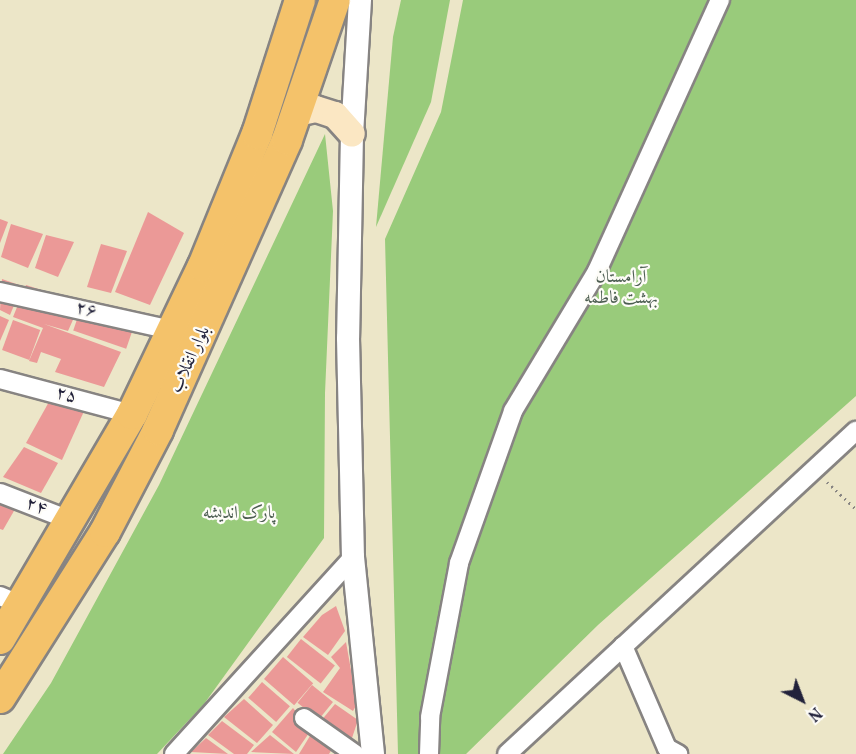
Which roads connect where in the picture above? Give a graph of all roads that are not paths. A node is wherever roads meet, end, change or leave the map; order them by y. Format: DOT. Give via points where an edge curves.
graph roads {
  1 [pos="300,0"];
  2 [pos="335,0"];
  3 [pos="360,0"];
  4 [pos="720,0"];
  5 [pos="297,113"];
  6 [pos="352,134"];
  7 [pos="0,292"];
  8 [pos="172,330"];
  9 [pos="0,379"];
  10 [pos="132,414"];
  11 [pos="856,430"];
  12 [pos="0,493"];
  13 [pos="72,521"];
  14 [pos="353,557"];
  15 [pos="10,600"];
  16 [pos="0,639"];
  17 [pos="623,646"];
  18 [pos="0,698"];
  19 [pos="304,718"];
  20 [pos="174,754"];
  21 [pos="355,754"];
  22 [pos="373,754"];
  23 [pos="429,754"];
  24 [pos="507,754"];
  25 [pos="678,754"];
  1 -- 8 [label="main road, بلوار انقلاب" via="257,134"];
  2 -- 5 [label="main road, بلوار انقلاب"];
  3 -- 6 [label="street"];
  4 -- 23 [label="street" via="597,271 513,411 459,563 430,717"];
  5 -- 6 [label="main road" via="316,109 335,115"];
  5 -- 18 [label="main road, بلوار انقلاب" via="231,275 158,430 105,532"];
  6 -- 14 [label="street" via="348,338"];
  7 -- 8 [label="street, ۲۶"];
  8 -- 10 [label="main road, بلوار انقلاب"];
  9 -- 10 [label="street, ۲۵"];
  10 -- 13 [label="main road, بلوار انقلاب"];
  11 -- 17 [label="street"];
  12 -- 13 [label="street, ۲۴"];
  13 -- 15 [label="main road, بلوار انقلاب"];
  14 -- 20 [label="street"];
  14 -- 22 [label="street"];
  15 -- 16 [label="main road, بلوار انقلاب"];
  17 -- 24 [label="street"];
  17 -- 25 [label="street" via="667,748"];
  19 -- 21 [label="street"];
}
